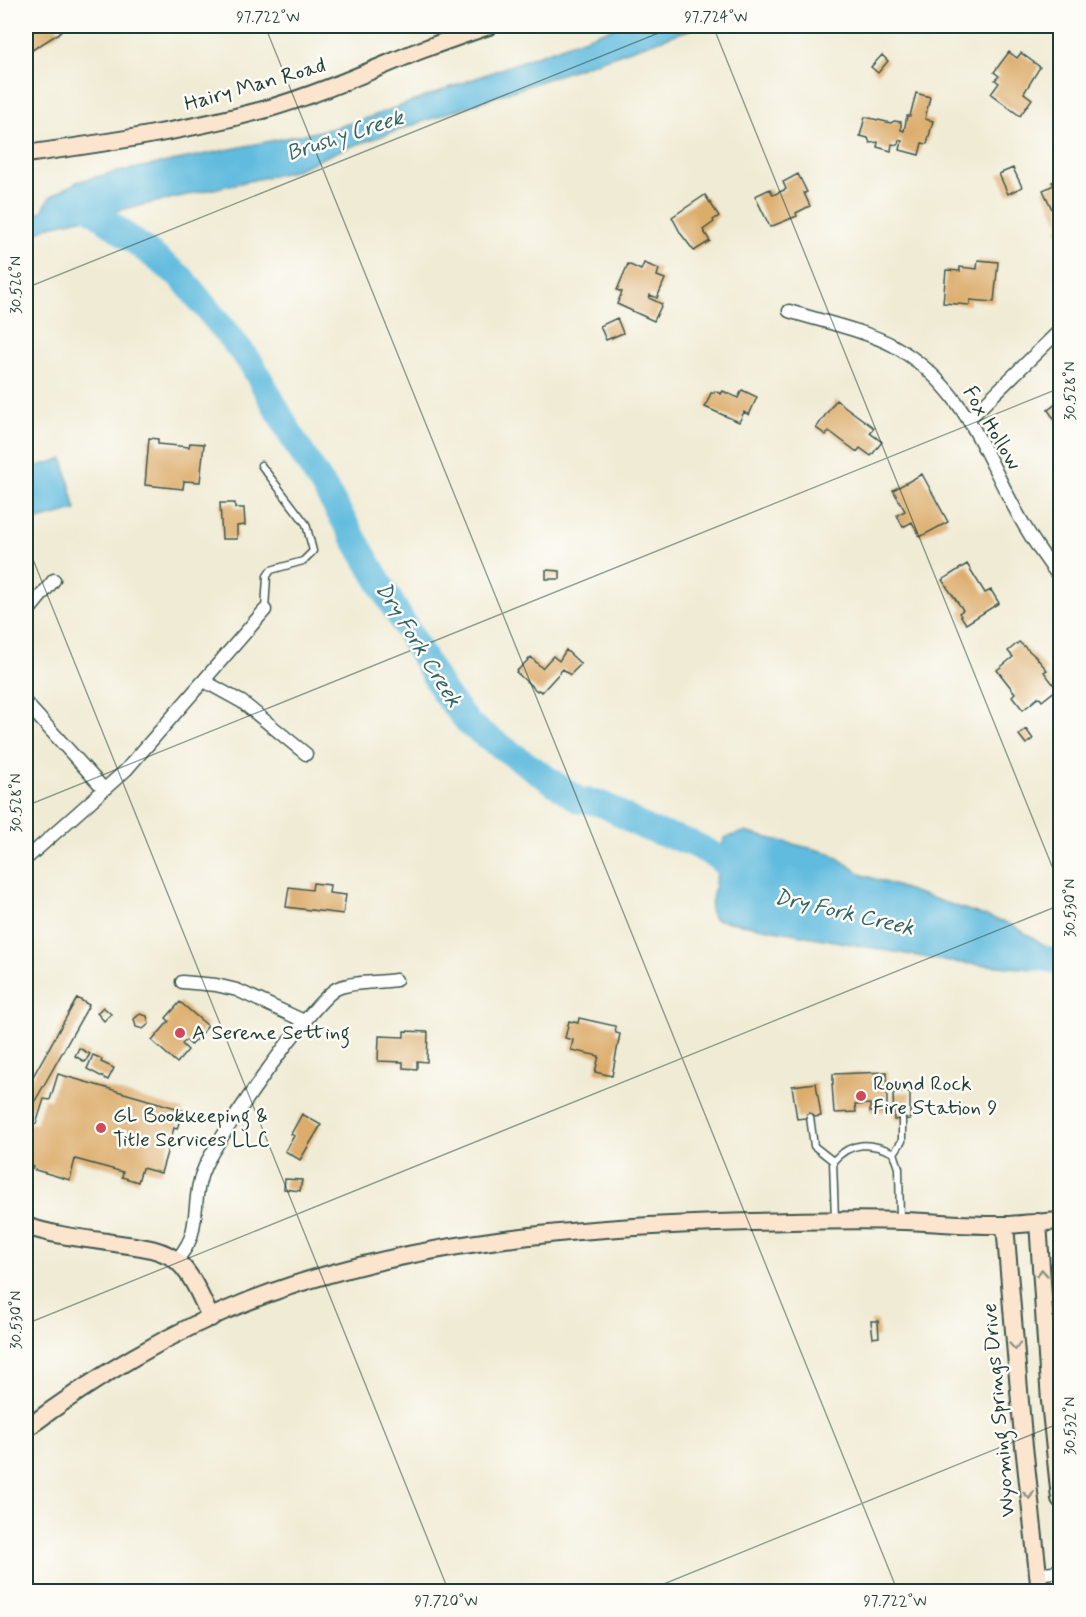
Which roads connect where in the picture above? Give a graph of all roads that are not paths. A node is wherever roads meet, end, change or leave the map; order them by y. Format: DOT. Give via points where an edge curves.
graph roads {
  1 [pos="489,26"];
  2 [pos="26,154"];
  3 [pos="789,311"];
  4 [pos="1060,330"];
  5 [pos="969,419"];
  6 [pos="261,465"];
  7 [pos="1060,578"];
  8 [pos="54,580"];
  9 [pos="265,610"];
  10 [pos="26,614"];
  11 [pos="204,681"];
  12 [pos="26,703"];
  13 [pos="306,754"];
  14 [pos="104,788"];
  15 [pos="26,859"];
  16 [pos="396,980"];
  17 [pos="183,982"];
  18 [pos="304,1021"];
  19 [pos="810,1118"];
  20 [pos="902,1119"];
  21 [pos="894,1153"];
  22 [pos="832,1161"];
  23 [pos="836,1221"];
  24 [pos="900,1221"];
  25 [pos="1060,1221"];
  26 [pos="1038,1222"];
  27 [pos="1005,1225"];
  28 [pos="26,1226"];
  29 [pos="177,1260"];
  30 [pos="211,1318"];
  31 [pos="26,1429"];
  32 [pos="1060,1499"];
  33 [pos="1060,1571"];
  34 [pos="1038,1574"];
  35 [pos="1040,1592"];
  1 -- 2 [label="main road, Hairy Man Road" via="264,110 123,141"];
  3 -- 5 [label="street, Fox Hollow" via="891,345 931,374"];
  4 -- 5 [label="street"];
  5 -- 7 [label="street, Fox Hollow" via="1023,524"];
  6 -- 9 [label="lane" via="306,524 313,551 303,561 271,570 267,576"];
  8 -- 10 [label="street"];
  9 -- 11 [label="street"];
  11 -- 13 [label="street" via="242,702"];
  11 -- 14 [label="street" via="126,770"];
  12 -- 14 [label="street"];
  14 -- 15 [label="street"];
  16 -- 18 [label="street" via="337,988"];
  17 -- 18 [label="street" via="237,990"];
  18 -- 29 [label="street" via="205,1166 197,1187 192,1235"];
  19 -- 22 [label="lane" via="814,1146"];
  20 -- 21 [label="lane" via="902,1141"];
  21 -- 22 [label="lane" via="879,1146 860,1145"];
  21 -- 24 [label="lane" via="899,1168"];
  22 -- 23 [label="lane"];
  23 -- 24 [label="main road"];
  23 -- 30 [label="main road" via="630,1228 446,1247 316,1278"];
  24 -- 27 [label="main road"];
  25 -- 26 [label="main road"];
  26 -- 27 [label="main road"];
  32 -- 26 [label="main road, one-way"];
  27 -- 34 [label="main road, Wyoming Springs Drive, one-way"];
  28 -- 29 [label="main road" via="143,1248"];
  29 -- 30 [label="main road" via="189,1274"];
  30 -- 31 [label="main road" via="104,1374"];
  33 -- 34 [label="street"];
  34 -- 35 [label="main road, Wyoming Springs Drive"];
}
